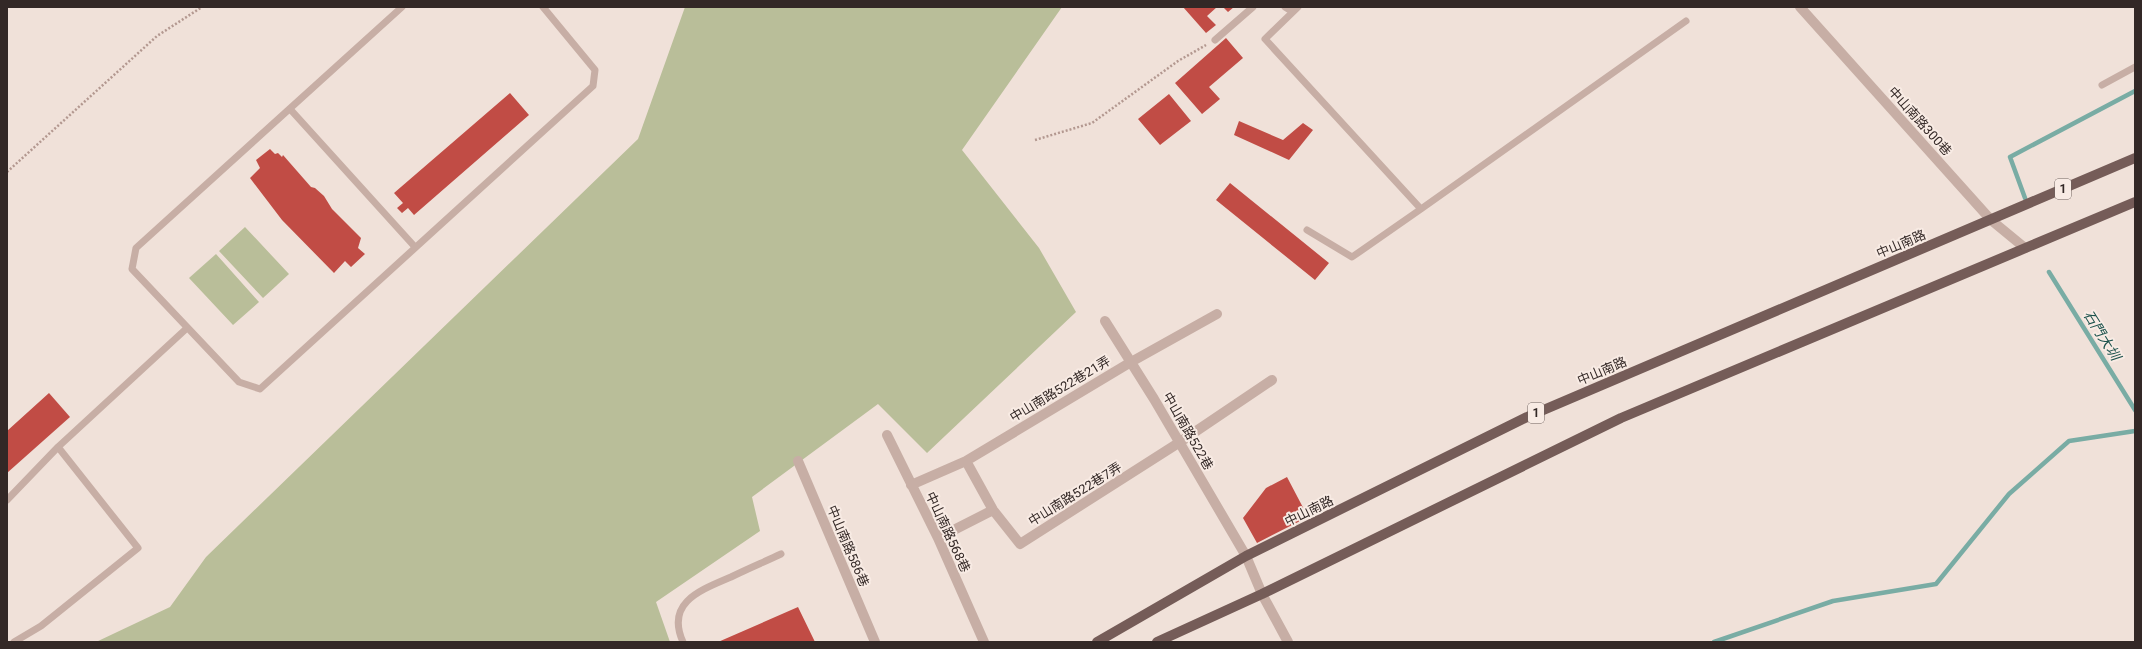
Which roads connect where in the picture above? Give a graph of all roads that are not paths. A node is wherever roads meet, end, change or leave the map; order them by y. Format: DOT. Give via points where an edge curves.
graph roads {
  1 [pos="402,7"];
  2 [pos="545,7"];
  3 [pos="1253,7"];
  4 [pos="1285,7"];
  5 [pos="1800,7"];
  6 [pos="1296,10"];
  7 [pos="1686,21"];
  8 [pos="1215,40"];
  9 [pos="2135,67"];
  10 [pos="2102,85"];
  11 [pos="290,109"];
  12 [pos="2135,158"];
  13 [pos="2135,202"];
  14 [pos="1421,209"];
  15 [pos="1992,220"];
  16 [pos="1307,230"];
  17 [pos="416,247"];
  18 [pos="2024,248"];
  19 [pos="1217,314"];
  20 [pos="1104,321"];
  21 [pos="187,328"];
  22 [pos="1130,362"];
  23 [pos="1272,380"];
  24 [pos="887,435"];
  25 [pos="1180,442"];
  26 [pos="58,447"];
  27 [pos="798,461"];
  28 [pos="966,461"];
  29 [pos="911,485"];
  30 [pos="7,500"];
  31 [pos="993,510"];
  32 [pos="938,538"];
  33 [pos="781,554"];
  34 [pos="1246,556"];
  35 [pos="1262,594"];
  36 [pos="14,642"];
  37 [pos="683,642"];
  38 [pos="875,642"];
  39 [pos="984,642"];
  40 [pos="1097,642"];
  41 [pos="1157,642"];
  42 [pos="1288,642"];
  1 -- 11 [label="lane"];
  2 -- 17 [label="lane" via="595,70 593,86"];
  3 -- 8 [label="lane"];
  4 -- 6 [label="lane"];
  5 -- 15 [label="street, 中山南路300巷"];
  6 -- 14 [label="lane" via="1265,39"];
  7 -- 14 [label="lane"];
  9 -- 10 [label="lane"];
  11 -- 17 [label="lane"];
  11 -- 21 [label="lane" via="136,248 132,269"];
  12 -- 15 [label="main road, 中山南路 / 1"];
  13 -- 18 [label="main road"];
  14 -- 16 [label="lane" via="1352,257"];
  15 -- 18 [label="street, 中山南路300巷"];
  15 -- 34 [label="main road, 中山南路 / 1" via="1527,417"];
  17 -- 21 [label="lane" via="260,389 239,382"];
  18 -- 35 [label="main road" via="1621,418"];
  19 -- 22 [label="street, 中山南路522巷21弄"];
  20 -- 22 [label="street, 中山南路522巷"];
  21 -- 26 [label="lane"];
  22 -- 25 [label="street, 中山南路522巷"];
  22 -- 28 [label="street, 中山南路522巷21弄"];
  23 -- 25 [label="street"];
  24 -- 29 [label="street, 中山南路568巷"];
  25 -- 31 [label="street, 中山南路522巷7弄" via="1020,544"];
  25 -- 34 [label="street, 中山南路522巷"];
  26 -- 30 [label="lane"];
  26 -- 36 [label="lane" via="138,548 41,626"];
  27 -- 38 [label="street, 中山南路586巷"];
  28 -- 29 [label="street, 中山南路522巷21弄"];
  28 -- 31 [label="street"];
  29 -- 32 [label="street, 中山南路568巷"];
  31 -- 32 [label="street"];
  32 -- 39 [label="street, 中山南路568巷"];
  33 -- 37 [label="lane" via="696,592 680,611 677,629"];
  34 -- 35 [label="street, 中山南路522巷"];
  34 -- 40 [label="main road, 中山南路 / 1"];
  35 -- 41 [label="main road"];
  35 -- 42 [label="street, 中山南路522巷"];
}
